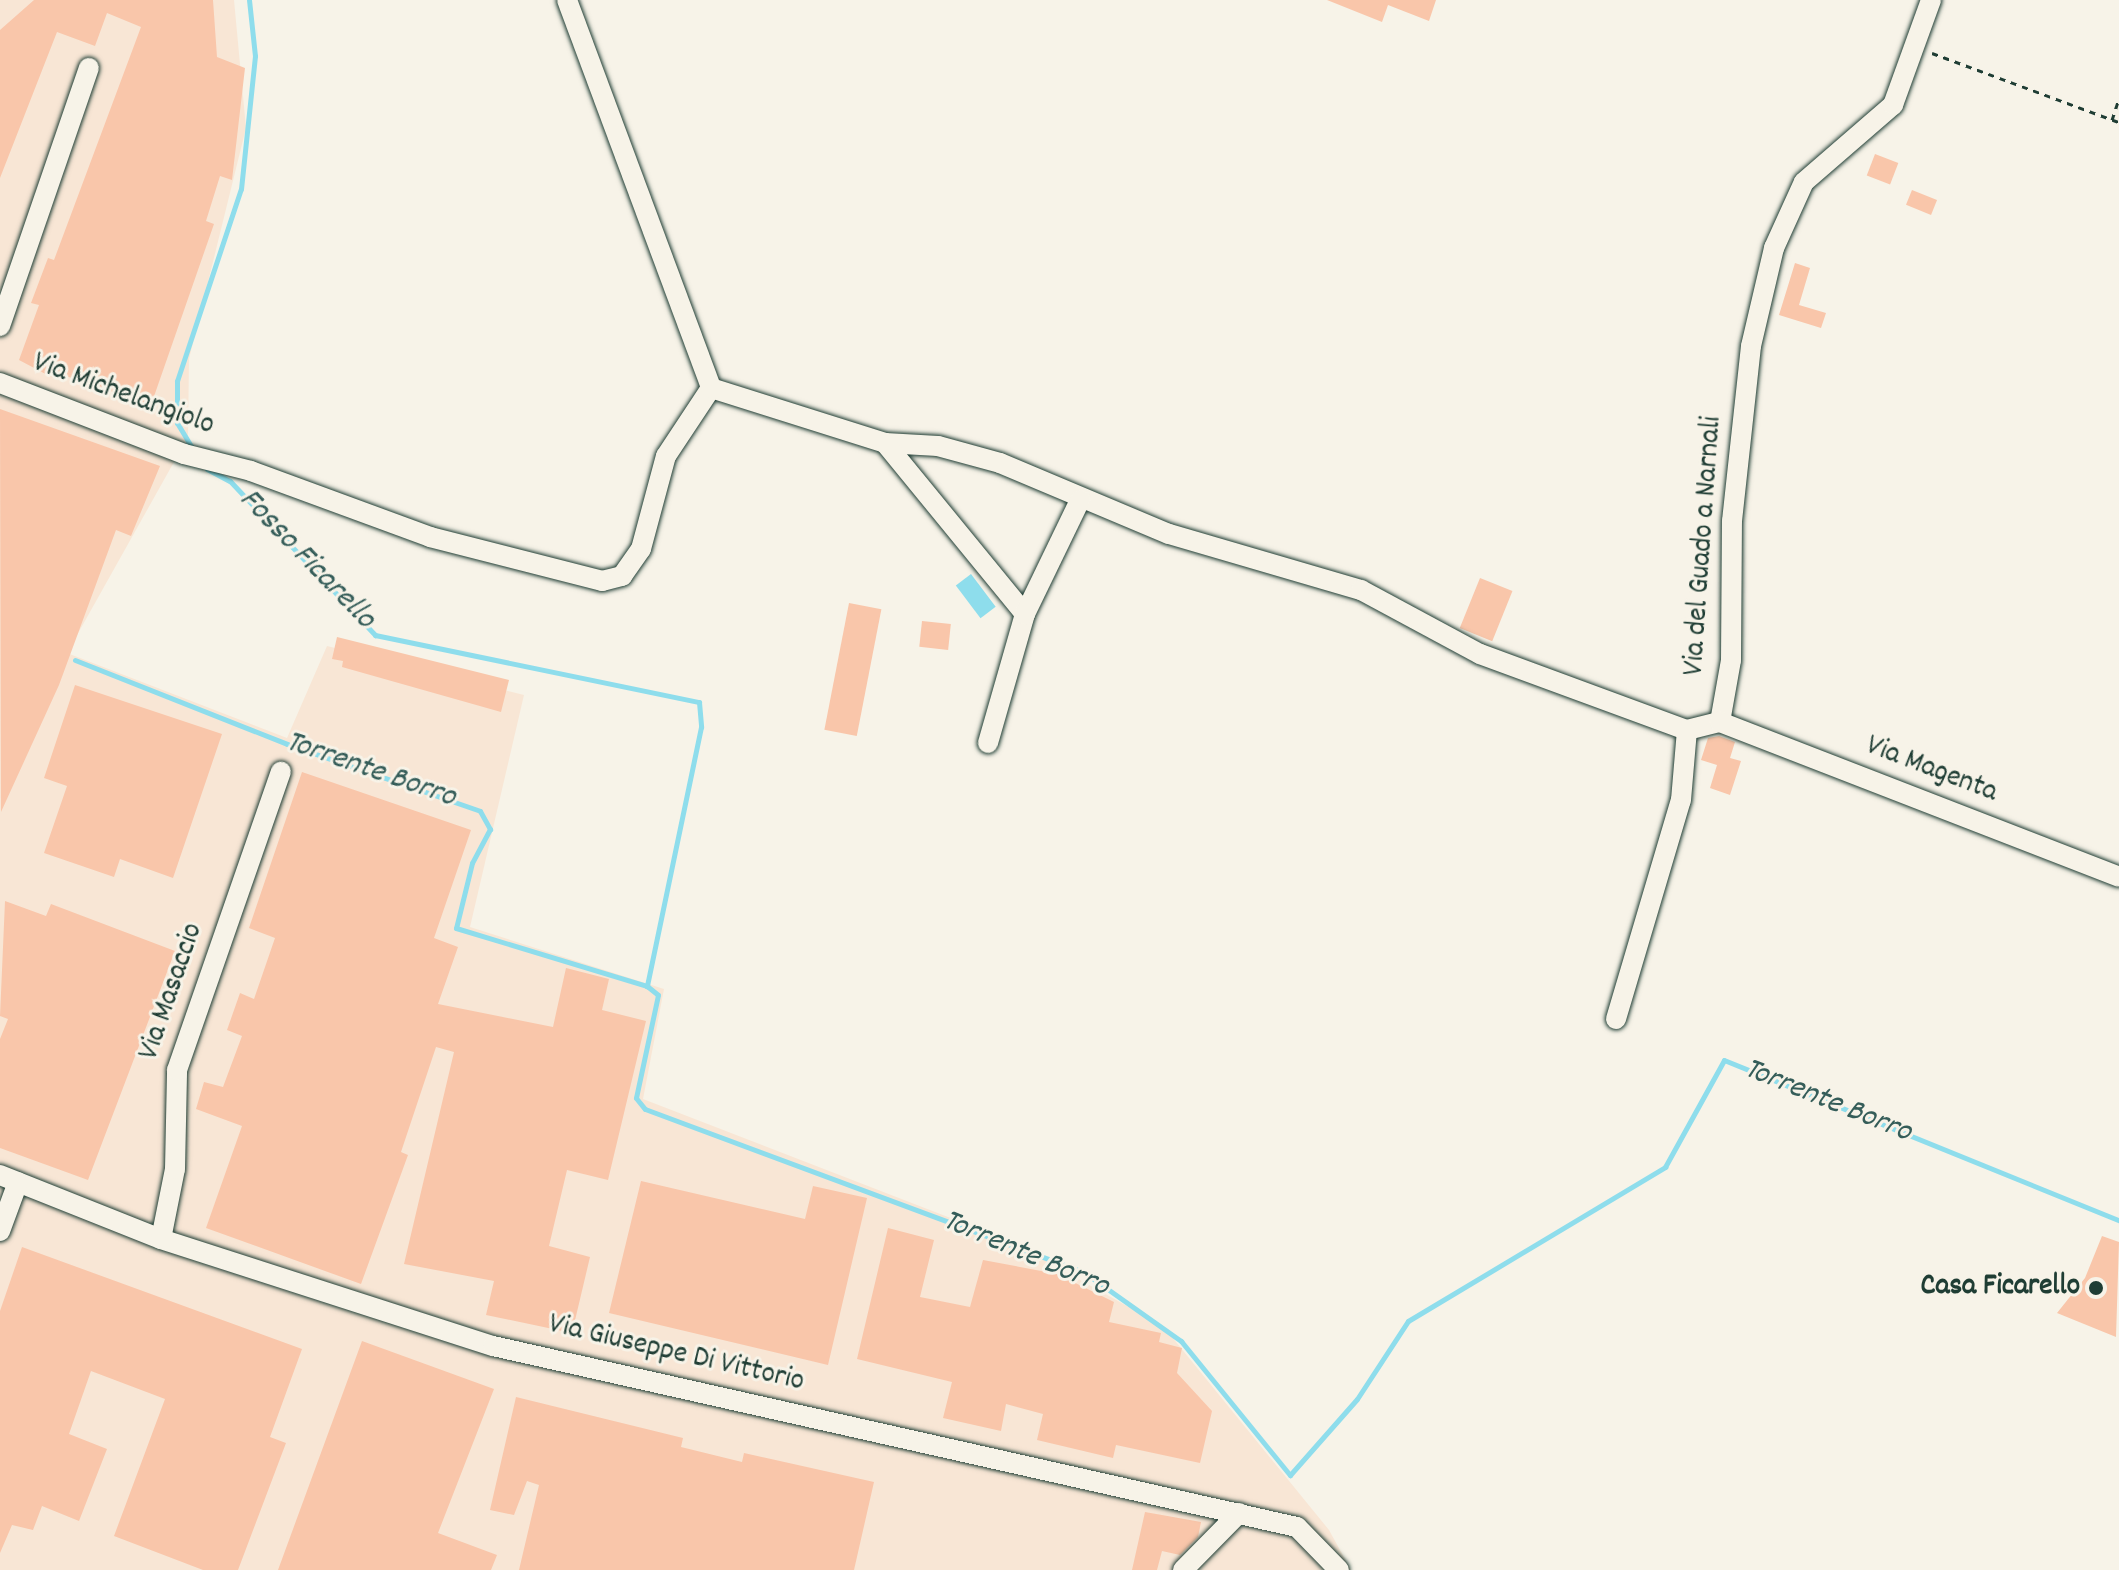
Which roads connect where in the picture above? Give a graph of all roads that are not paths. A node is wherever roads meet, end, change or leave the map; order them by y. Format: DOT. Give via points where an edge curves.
graph roads {
  1 [pos="567,0"];
  2 [pos="1931,0"];
  3 [pos="89,68"];
  4 [pos="0,326"];
  5 [pos="0,383"];
  6 [pos="711,388"];
  7 [pos="885,443"];
  8 [pos="1080,500"];
  9 [pos="1025,614"];
  10 [pos="1720,722"];
  11 [pos="1687,730"];
  12 [pos="988,743"];
  13 [pos="281,772"];
  14 [pos="2119,877"];
  15 [pos="1616,1019"];
  16 [pos="9,1178"];
  17 [pos="0,1231"];
  18 [pos="161,1239"];
  19 [pos="1239,1513"];
  20 [pos="1183,1570"];
  21 [pos="1339,1570"];
  1 -- 6 [label="street"];
  2 -- 10 [label="street, Via del Guado a Narnali" via="1918,48 1893,105 1804,182 1774,248 1751,346 1732,521 1731,660"];
  3 -- 4 [label="street"];
  5 -- 6 [label="street, Via Michelangiolo" via="184,454 430,537 602,581 622,576 641,549 666,456"];
  6 -- 7 [label="street"];
  7 -- 8 [label="street" via="938,446 1000,463"];
  7 -- 9 [label="street"];
  8 -- 9 [label="street"];
  8 -- 11 [label="street" via="1361,590 1480,654"];
  9 -- 12 [label="street"];
  10 -- 11 [label="street"];
  10 -- 14 [label="street, Via Magenta"];
  11 -- 15 [label="street" via="1681,800"];
  13 -- 18 [label="street, Via Masaccio" via="177,1070 175,1169"];
  16 -- 17 [label="street"];
  16 -- 18 [label="street, Via Giuseppe Di Vittorio"];
  18 -- 19 [label="street, Via Giuseppe Di Vittorio" via="493,1346"];
  19 -- 20 [label="street"];
  19 -- 21 [label="street, Via Giuseppe Di Vittorio" via="1297,1527"];
}
